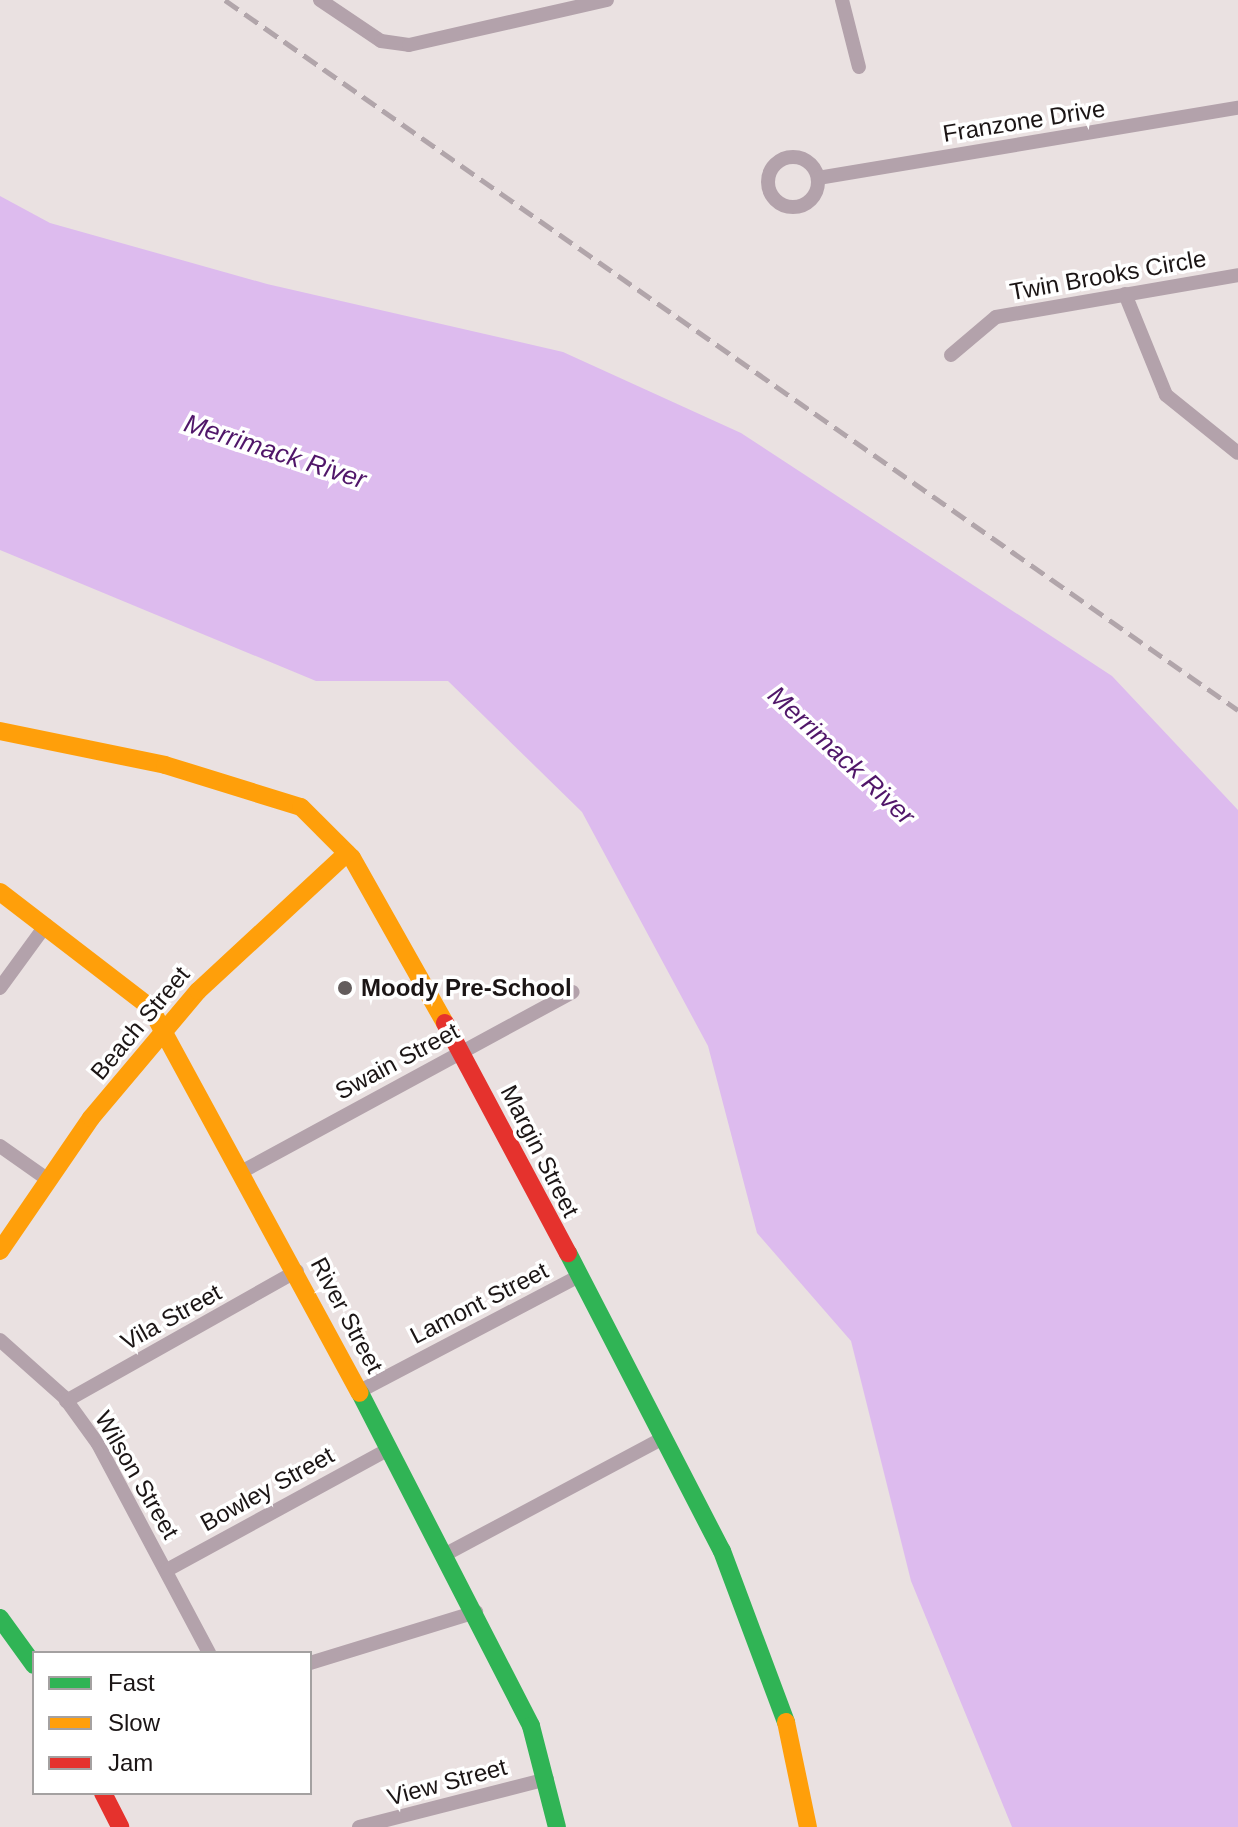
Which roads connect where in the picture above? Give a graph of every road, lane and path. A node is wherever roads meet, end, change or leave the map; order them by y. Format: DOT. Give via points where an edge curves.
graph roads {
  1 [pos="320,0"];
  2 [pos="607,0"];
  3 [pos="842,0"];
  4 [pos="859,67"];
  5 [pos="1238,108"];
  6 [pos="818,178"];
  7 [pos="1238,275"];
  8 [pos="1125,294"];
  9 [pos="951,355"];
  10 [pos="1238,453"];
  11 [pos="0,731"];
  12 [pos="347,853"];
  13 [pos="0,892"];
  14 [pos="46,925"];
  15 [pos="0,988"];
  16 [pos="573,992"];
  17 [pos="165,1029"];
  18 [pos="461,1052"];
  19 [pos="0,1146"];
  20 [pos="243,1171"];
  21 [pos="47,1179"];
  22 [pos="0,1251"];
  23 [pos="297,1271"];
  24 [pos="577,1277"];
  25 [pos="0,1340"];
  26 [pos="360,1391"];
  27 [pos="66,1401"];
  28 [pos="663,1438"];
  29 [pos="389,1449"];
  30 [pos="446,1554"];
  31 [pos="167,1570"];
  32 [pos="476,1612"];
  33 [pos="0,1618"];
  34 [pos="208,1651"];
  35 [pos="32,1662"];
  36 [pos="312,1662"];
  37 [pos="547,1779"];
  38 [pos="104,1795"];
  39 [pos="120,1827"];
  40 [pos="359,1827"];
  41 [pos="557,1827"];
  42 [pos="808,1827"];
  1 -- 2 [label="street" via="394,44 450,40"];
  3 -- 4 [label="street"];
  5 -- 6 [label="street, Franzone Drive"];
  7 -- 8 [label="street, Twin Brooks Circle"];
  8 -- 9 [label="street, Twin Brooks Circle" via="996,317"];
  8 -- 10 [label="street" via="1166,395"];
  11 -- 12 [label="street, Margin Street" via="165,765 301,807"];
  12 -- 17 [label="street, Beach Street" via="302,888"];
  12 -- 18 [label="street, Margin Street"];
  13 -- 14 [label="street, River Street"];
  14 -- 15 [label="street"];
  14 -- 17 [label="street, River Street" via="107,968"];
  16 -- 18 [label="street, Swain Street"];
  17 -- 20 [label="street, River Street"];
  17 -- 21 [label="street, Beach Street"];
  18 -- 20 [label="street, Swain Street"];
  18 -- 24 [label="street, Margin Street"];
  19 -- 21 [label="street"];
  20 -- 23 [label="street, River Street"];
  21 -- 22 [label="street, Beach Street"];
  23 -- 26 [label="street, River Street"];
  23 -- 27 [label="street, Vila Street"];
  24 -- 26 [label="street, Lamont Street"];
  24 -- 28 [label="street, Margin Street"];
  25 -- 27 [label="street, Wilson Street"];
  26 -- 29 [label="street, River Street"];
  27 -- 31 [label="street, Wilson Street"];
  28 -- 30 [label="street"];
  28 -- 42 [label="street, Margin Street" via="722,1551 764,1660 794,1742"];
  29 -- 30 [label="street, River Street"];
  29 -- 31 [label="street, Bowley Street"];
  30 -- 32 [label="street, River Street"];
  31 -- 34 [label="street, Wilson Street"];
  32 -- 36 [label="street"];
  32 -- 37 [label="street, River Street" via="531,1726"];
  33 -- 35 [label="street"];
  37 -- 40 [label="street, View Street"];
  37 -- 41 [label="street, River Street"];
  38 -- 39 [label="street"];
}
